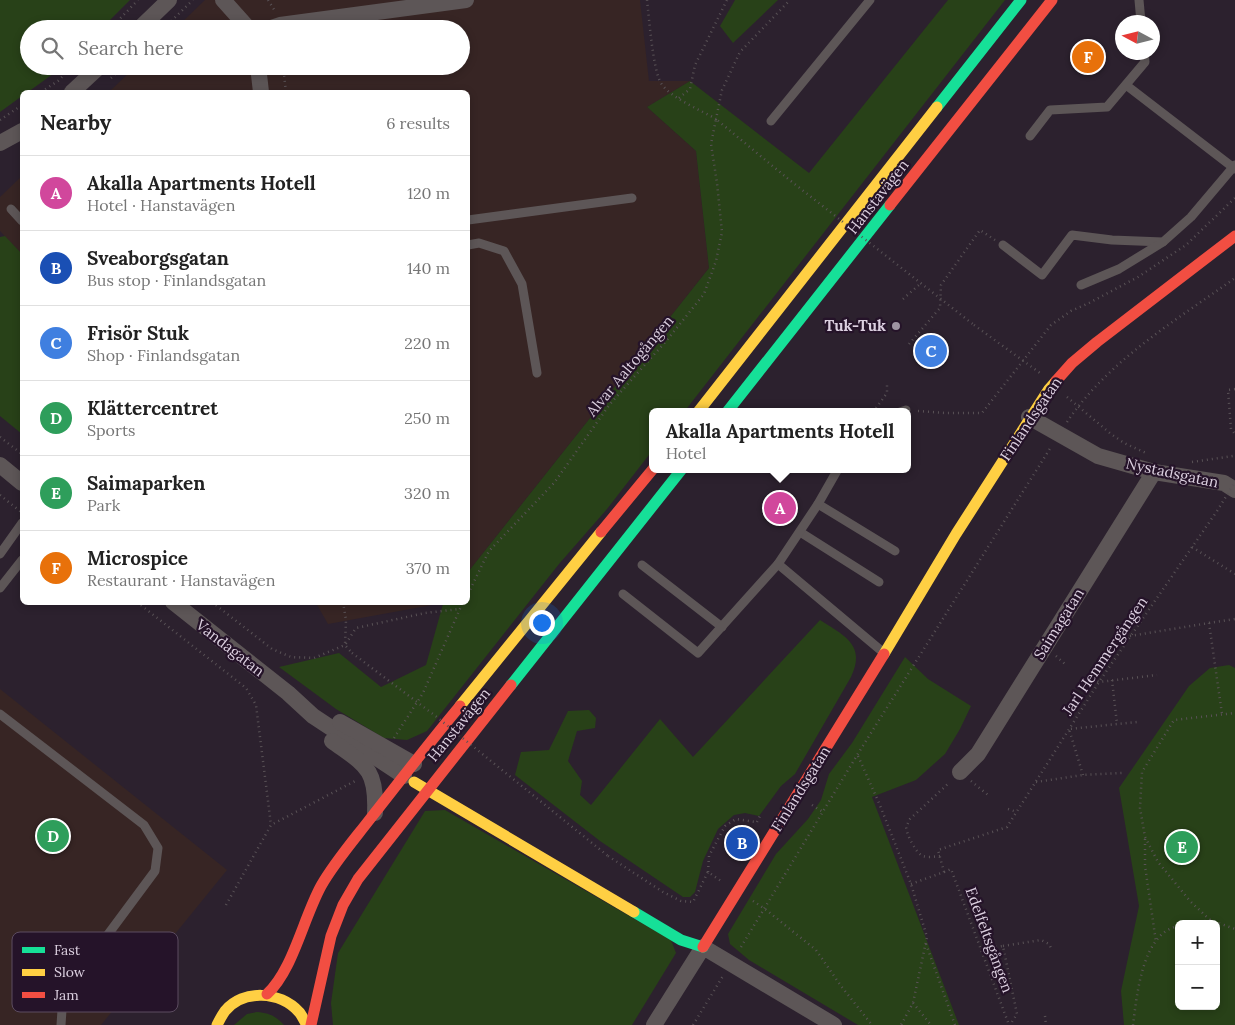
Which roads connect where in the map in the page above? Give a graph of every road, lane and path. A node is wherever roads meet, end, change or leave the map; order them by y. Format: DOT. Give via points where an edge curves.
graph roads {
  1 [pos="138,0"];
  2 [pos="169,0"];
  3 [pos="194,0"];
  4 [pos="223,0"];
  5 [pos="466,0"];
  6 [pos="647,0"];
  7 [pos="727,0"];
  8 [pos="790,0"];
  9 [pos="870,0"];
  10 [pos="1021,0"];
  11 [pos="1052,0"];
  12 [pos="1139,0"];
  13 [pos="1140,15"];
  14 [pos="119,20"];
  15 [pos="148,20"];
  16 [pos="173,20"];
  17 [pos="241,20"];
  18 [pos="317,20"];
  19 [pos="1144,60"];
  20 [pos="64,75"];
  21 [pos="90,75"];
  22 [pos="259,75"];
  23 [pos="284,75"];
  24 [pos="1126,85"];
  25 [pos="44,90"];
  26 [pos="74,90"];
  27 [pos="261,90"];
  28 [pos="286,90"];
  29 [pos="679,98"];
  30 [pos="20,106"];
  31 [pos="716,118"];
  32 [pos="0,120"];
  33 [pos="771,121"];
  34 [pos="20,132"];
  35 [pos="1030,136"];
  36 [pos="0,143"];
  37 [pos="1234,167"];
  38 [pos="632,198"];
  39 [pos="1235,198"];
  40 [pos="12,210"];
  41 [pos="20,219"];
  42 [pos="470,220"];
  43 [pos="1235,236"];
  44 [pos="1163,242"];
  45 [pos="470,245"];
  46 [pos="1003,245"];
  47 [pos="1235,278"];
  48 [pos="920,284"];
  49 [pos="1081,285"];
  50 [pos="902,299"];
  51 [pos="909,344"];
  52 [pos="1023,361"];
  53 [pos="537,373"];
  54 [pos="1041,375"];
  55 [pos="887,383"];
  56 [pos="1235,389"];
  57 [pos="1066,396"];
  58 [pos="1078,406"];
  59 [pos="701,408"];
  60 [pos="731,408"];
  61 [pos="876,408"];
  62 [pos="911,411"];
  63 [pos="1029,417"];
  64 [pos="1067,422"];
  65 [pos="1235,434"];
  66 [pos="0,437"];
  67 [pos="1053,445"];
  68 [pos="20,452"];
  69 [pos="1147,453"];
  70 [pos="1235,457"];
  71 [pos="1200,460"];
  72 [pos="1189,464"];
  73 [pos="0,465"];
  74 [pos="1198,466"];
  75 [pos="1154,472"];
  76 [pos="650,473"];
  77 [pos="679,473"];
  78 [pos="836,473"];
  79 [pos="20,481"];
  80 [pos="1235,482"];
  81 [pos="1235,490"];
  82 [pos="0,495"];
  83 [pos="818,504"];
  84 [pos="20,511"];
  85 [pos="20,526"];
  86 [pos="800,532"];
  87 [pos="1192,547"];
  88 [pos="896,551"];
  89 [pos="0,554"];
  90 [pos="20,563"];
  91 [pos="778,564"];
  92 [pos="642,565"];
  93 [pos="1235,574"];
  94 [pos="879,582"];
  95 [pos="0,588"];
  96 [pos="470,590"];
  97 [pos="623,594"];
  98 [pos="141,605"];
  99 [pos="177,605"];
  100 [pos="216,605"];
  101 [pos="344,605"];
  102 [pos="460,609"];
  103 [pos="1235,619"];
  104 [pos="1209,623"];
  105 [pos="722,627"];
  106 [pos="1130,636"];
  107 [pos="345,645"];
  108 [pos="884,653"];
  109 [pos="1156,675"];
  110 [pos="1088,678"];
  111 [pos="1112,680"];
  112 [pos="1099,682"];
  113 [pos="288,694"];
  114 [pos="1235,713"];
  115 [pos="0,714"];
  116 [pos="1222,714"];
  117 [pos="313,716"];
  118 [pos="1137,722"];
  119 [pos="1116,724"];
  120 [pos="1069,729"];
  121 [pos="858,756"];
  122 [pos="421,772"];
  123 [pos="960,772"];
  124 [pos="1122,773"];
  125 [pos="1083,775"];
  126 [pos="1037,780"];
  127 [pos="450,786"];
  128 [pos="427,790"];
  129 [pos="988,795"];
  130 [pos="811,804"];
  131 [pos="1008,809"];
  132 [pos="823,812"];
  133 [pos="1017,812"];
  134 [pos="375,813"];
  135 [pos="271,825"];
  136 [pos="772,835"];
  137 [pos="1145,837"];
  138 [pos="940,856"];
  139 [pos="708,872"];
  140 [pos="944,872"];
  141 [pos="721,881"];
  142 [pos="911,884"];
  143 [pos="746,897"];
  144 [pos="765,908"];
  145 [pos="1210,920"];
  146 [pos="1220,924"];
  147 [pos="1175,927"];
  148 [pos="684,928"];
  149 [pos="1235,929"];
  150 [pos="110,932"];
  151 [pos="1156,942"];
  152 [pos="926,944"];
  153 [pos="1003,946"];
  154 [pos="703,947"];
  155 [pos="741,947"];
  156 [pos="981,949"];
  157 [pos="1052,950"];
  158 [pos="723,976"];
  159 [pos="267,994"];
  160 [pos="316,1000"];
  161 [pos="912,1003"];
  162 [pos="62,1012"];
  163 [pos="1045,1016"];
  164 [pos="905,1019"];
  165 [pos="814,1020"];
  166 [pos="61,1025"];
  167 [pos="217,1025"];
  168 [pos="307,1025"];
  169 [pos="311,1025"];
  170 [pos="318,1025"];
  171 [pos="654,1025"];
  172 [pos="693,1025"];
  173 [pos="834,1025"];
  174 [pos="872,1025"];
  175 [pos="901,1025"];
  176 [pos="906,1025"];
  177 [pos="930,1025"];
  178 [pos="955,1025"];
  179 [pos="1009,1025"];
  180 [pos="1046,1025"];
  181 [pos="1133,1025"];
  1 -- 14 [label="path"];
  2 -- 15 [label="street"];
  3 -- 16 [label="path"];
  4 -- 17 [label="street"];
  5 -- 18 [label="street"];
  6 -- 29 [label="path" via="661,83"];
  7 -- 29 [label="path" via="695,65 690,89"];
  8 -- 31 [label="path, Alvar Aaltogången" via="740,52 722,90"];
  9 -- 33 [label="lane"];
  10 -- 59 [label="main road, Hanstavägen"];
  11 -- 60 [label="main road, Hanstavägen"];
  12 -- 13 [label="lane"];
  19 -- 24 [label="lane"];
  20 -- 25 [label="path"];
  21 -- 26 [label="street"];
  22 -- 27 [label="street"];
  23 -- 28 [label="path"];
  24 -- 35 [label="lane" via="1107,107 1050,110"];
  24 -- 37 [label="lane"];
  29 -- 31 [label="path"];
  30 -- 32 [label="path"];
  31 -- 48 [label="path, bridge"];
  31 -- 96 [label="path, Alvar Aaltogången" via="711,144 722,232 704,294 610,404 554,483 489,551"];
  34 -- 36 [label="street"];
  37 -- 44 [label="lane" via="1191,217"];
  38 -- 42 [label="lane"];
  39 -- 52 [label="path" via="1186,244 1138,277 1058,320"];
  40 -- 41 [label="lane"];
  43 -- 63 [label="main road, Finlandsgatan" via="1072,363"];
  44 -- 46 [label="lane" via="1072,235 1042,275"];
  44 -- 49 [label="lane" via="1119,269"];
  45 -- 53 [label="lane" via="479,243 504,251 522,284"];
  46 -- 51 [label="path" via="980,230 941,285 940,308"];
  47 -- 58 [label="path" via="1130,354"];
  48 -- 50 [label="path"];
  48 -- 52 [label="path, bridge"];
  52 -- 54 [label="path"];
  52 -- 62 [label="path" via="982,413"];
  55 -- 61 [label="path" via="887,393"];
  56 -- 65 [label="path" via="1228,390 1231,429"];
  57 -- 58 [label="path"];
  58 -- 64 [label="path"];
  58 -- 69 [label="path" via="1124,443"];
  63 -- 75 [label="street, Nystadsgatan" via="1098,456"];
  63 -- 108 [label="main road, Finlandsgatan"];
  66 -- 68 [label="path"];
  67 -- 121 [label="path"];
  70 -- 71 [label="path"];
  72 -- 74 [label="path"];
  73 -- 79 [label="street"];
  75 -- 81 [label="street, Nystadsgatan" via="1224,483"];
  75 -- 123 [label="street, Saimagatan" via="978,754"];
  76 -- 122 [label="main road, Hanstavägen"];
  77 -- 122 [label="main road, Hanstavägen"];
  78 -- 83 [label="lane"];
  80 -- 87 [label="path, Jarl Hemmergången, bridge"];
  82 -- 84 [label="path"];
  83 -- 86 [label="lane"];
  83 -- 88 [label="lane"];
  85 -- 89 [label="lane"];
  86 -- 91 [label="lane"];
  86 -- 94 [label="lane"];
  87 -- 93 [label="path"];
  87 -- 106 [label="path, Jarl Hemmergången"];
  90 -- 95 [label="lane"];
  91 -- 105 [label="lane"];
  91 -- 108 [label="lane"];
  92 -- 105 [label="lane"];
  97 -- 105 [label="lane" via="698,653"];
  98 -- 135 [label="path" via="246,688 256,705"];
  99 -- 113 [label="street, Vandagatan"];
  100 -- 107 [label="path" via="272,649 291,657 314,658"];
  101 -- 107 [label="path"];
  102 -- 107 [label="path" via="356,628"];
  103 -- 104 [label="path"];
  104 -- 106 [label="path"];
  104 -- 116 [label="path"];
  106 -- 112 [label="path, Jarl Hemmergången"];
  107 -- 139 [label="path, bridge" via="608,856 663,892 681,901 693,902"];
  108 -- 136 [label="main road, Finlandsgatan"];
  109 -- 111 [label="path"];
  110 -- 112 [label="path"];
  111 -- 112 [label="path"];
  111 -- 119 [label="path"];
  112 -- 120 [label="path, Jarl Hemmergången"];
  113 -- 117 [label="street, Vandagatan"];
  113 -- 122 [label="street, Vandagatan"];
  114 -- 116 [label="path"];
  115 -- 150 [label="lane" via="144,825 158,848 155,871"];
  116 -- 137 [label="path" via="1174,720 1142,772 1140,808"];
  117 -- 122 [label="street, Vandagatan"];
  117 -- 134 [label="street, Vandagatan" via="326,736 371,773"];
  118 -- 119 [label="path"];
  119 -- 120 [label="path"];
  120 -- 125 [label="path"];
  120 -- 126 [label="path, Jarl Hemmergången"];
  121 -- 132 [label="path"];
  121 -- 142 [label="path"];
  122 -- 127 [label="main road"];
  122 -- 128 [label="main road, Hanstavägen"];
  122 -- 128 [label="main road"];
  122 -- 134 [label="main road, Hanstavägen"];
  123 -- 129 [label="path"];
  123 -- 138 [label="path" via="910,819 906,827 920,855 929,858"];
  124 -- 125 [label="path"];
  125 -- 126 [label="path"];
  126 -- 133 [label="path, Jarl Hemmergången"];
  128 -- 154 [label="main road" via="681,940"];
  128 -- 160 [label="main road, Hanstavägen" via="358,879 343,905 331,936"];
  130 -- 132 [label="path"];
  131 -- 133 [label="path"];
  132 -- 144 [label="path"];
  133 -- 138 [label="path, Jarl Hemmergången" via="1007,827 938,850"];
  134 -- 159 [label="main road, Hanstavägen" via="321,886 282,976"];
  136 -- 139 [label="path" via="757,822 736,819 725,826 709,856"];
  136 -- 154 [label="main road, Finlandsgatan"];
  137 -- 145 [label="path" via="1158,862 1190,902"];
  137 -- 151 [label="path" via="1145,866"];
  138 -- 140 [label="path"];
  139 -- 141 [label="path"];
  140 -- 142 [label="path"];
  140 -- 156 [label="path, Edelfeltsgången" via="951,870"];
  142 -- 152 [label="path" via="927,937"];
  143 -- 144 [label="path"];
  144 -- 155 [label="path"];
  144 -- 174 [label="path" via="816,950"];
  146 -- 149 [label="path"];
  147 -- 151 [label="path" via="1169,928"];
  148 -- 154 [label="main road"];
  151 -- 181 [label="path" via="1139,983"];
  152 -- 161 [label="path"];
  152 -- 178 [label="path"];
  153 -- 156 [label="path"];
  153 -- 157 [label="path" via="1041,940"];
  153 -- 179 [label="path" via="1017,1014"];
  154 -- 165 [label="street"];
  154 -- 171 [label="street, Finlandsgatan"];
  156 -- 179 [label="path, Edelfeltsgången"];
  158 -- 172 [label="path"];
  159 -- 167 [label="main road" via="240,1000 228,1008"];
  159 -- 168 [label="main road" via="294,1006"];
  160 -- 169 [label="main road, Hanstavägen"];
  160 -- 170 [label="main road"];
  161 -- 164 [label="path"];
  161 -- 177 [label="path"];
  162 -- 166 [label="lane"];
  163 -- 180 [label="path"];
  164 -- 175 [label="path"];
  164 -- 176 [label="path"];
  165 -- 173 [label="street"];
}
